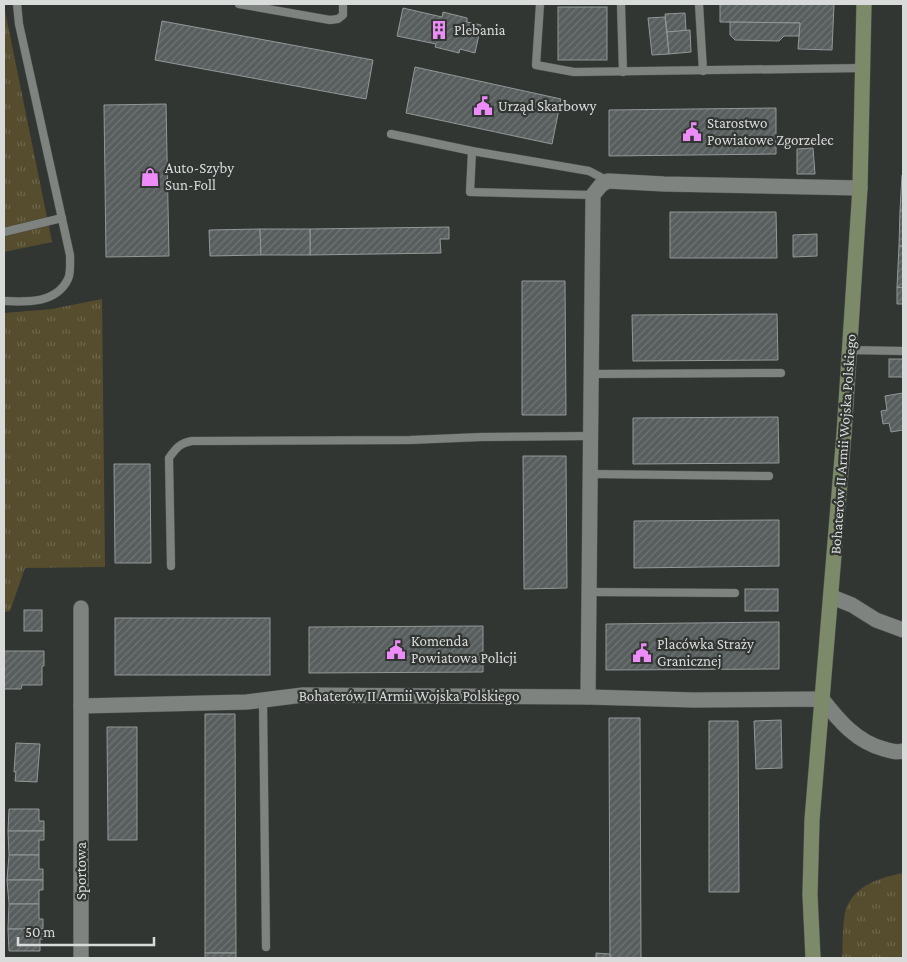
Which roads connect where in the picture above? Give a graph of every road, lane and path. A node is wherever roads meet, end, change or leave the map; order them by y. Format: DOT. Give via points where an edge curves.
graph roads {
  1 [pos="16,4"];
  2 [pos="239,4"];
  3 [pos="343,4"];
  4 [pos="540,4"];
  5 [pos="621,4"];
  6 [pos="699,4"];
  7 [pos="864,4"];
  8 [pos="863,68"];
  9 [pos="703,71"];
  10 [pos="623,72"];
  11 [pos="391,134"];
  12 [pos="472,151"];
  13 [pos="608,182"];
  14 [pos="860,188"];
  15 [pos="593,195"];
  16 [pos="62,218"];
  17 [pos="4,232"];
  18 [pos="4,301"];
  19 [pos="850,350"];
  20 [pos="903,351"];
  21 [pos="780,372"];
  22 [pos="592,374"];
  23 [pos="591,436"];
  24 [pos="590,474"];
  25 [pos="769,476"];
  26 [pos="171,566"];
  27 [pos="590,592"];
  28 [pos="734,593"];
  29 [pos="832,597"];
  30 [pos="81,608"];
  31 [pos="903,630"];
  32 [pos="588,697"];
  33 [pos="822,699"];
  34 [pos="262,701"];
  35 [pos="81,706"];
  36 [pos="903,751"];
  37 [pos="266,947"];
  38 [pos="81,958"];
  39 [pos="813,958"];
  1 -- 16 [label="lane"];
  2 -- 3 [label="lane" via="330,20 343,15"];
  4 -- 10 [label="lane" via="536,66 574,72"];
  5 -- 10 [label="lane"];
  6 -- 9 [label="lane"];
  7 -- 8 [label="street, Bohaterów II Armii Wojska Polskiego"];
  8 -- 9 [label="lane"];
  8 -- 14 [label="street, Bohaterów II Armii Wojska Polskiego"];
  9 -- 10 [label="lane"];
  11 -- 12 [label="lane"];
  12 -- 13 [label="lane" via="589,171"];
  12 -- 15 [label="lane" via="470,192"];
  13 -- 14 [label="street"];
  13 -- 15 [label="street"];
  14 -- 19 [label="street, Bohaterów II Armii Wojska Polskiego"];
  15 -- 22 [label="street"];
  16 -- 17 [label="lane"];
  16 -- 18 [label="lane" via="70,255 69,278 61,289 43,299"];
  19 -- 20 [label="lane"];
  19 -- 29 [label="street, Bohaterów II Armii Wojska Polskiego"];
  21 -- 22 [label="lane"];
  22 -- 23 [label="street"];
  23 -- 24 [label="street"];
  23 -- 26 [label="lane" via="182,443 170,458"];
  24 -- 25 [label="lane"];
  24 -- 27 [label="street"];
  27 -- 28 [label="lane"];
  27 -- 32 [label="street"];
  29 -- 31 [label="street"];
  29 -- 33 [label="street, Bohaterów II Armii Wojska Polskiego"];
  30 -- 35 [label="street"];
  32 -- 33 [label="street, Bohaterów II Armii Wojska Polskiego"];
  32 -- 34 [label="street, Bohaterów II Armii Wojska Polskiego" via="303,695"];
  33 -- 36 [label="street" via="843,725 871,746"];
  33 -- 39 [label="street, Bohaterów II Armii Wojska Polskiego" via="812,820 810,895"];
  34 -- 35 [label="street, Bohaterów II Armii Wojska Polskiego"];
  34 -- 37 [label="lane"];
  35 -- 38 [label="street, Sportowa"];
}
